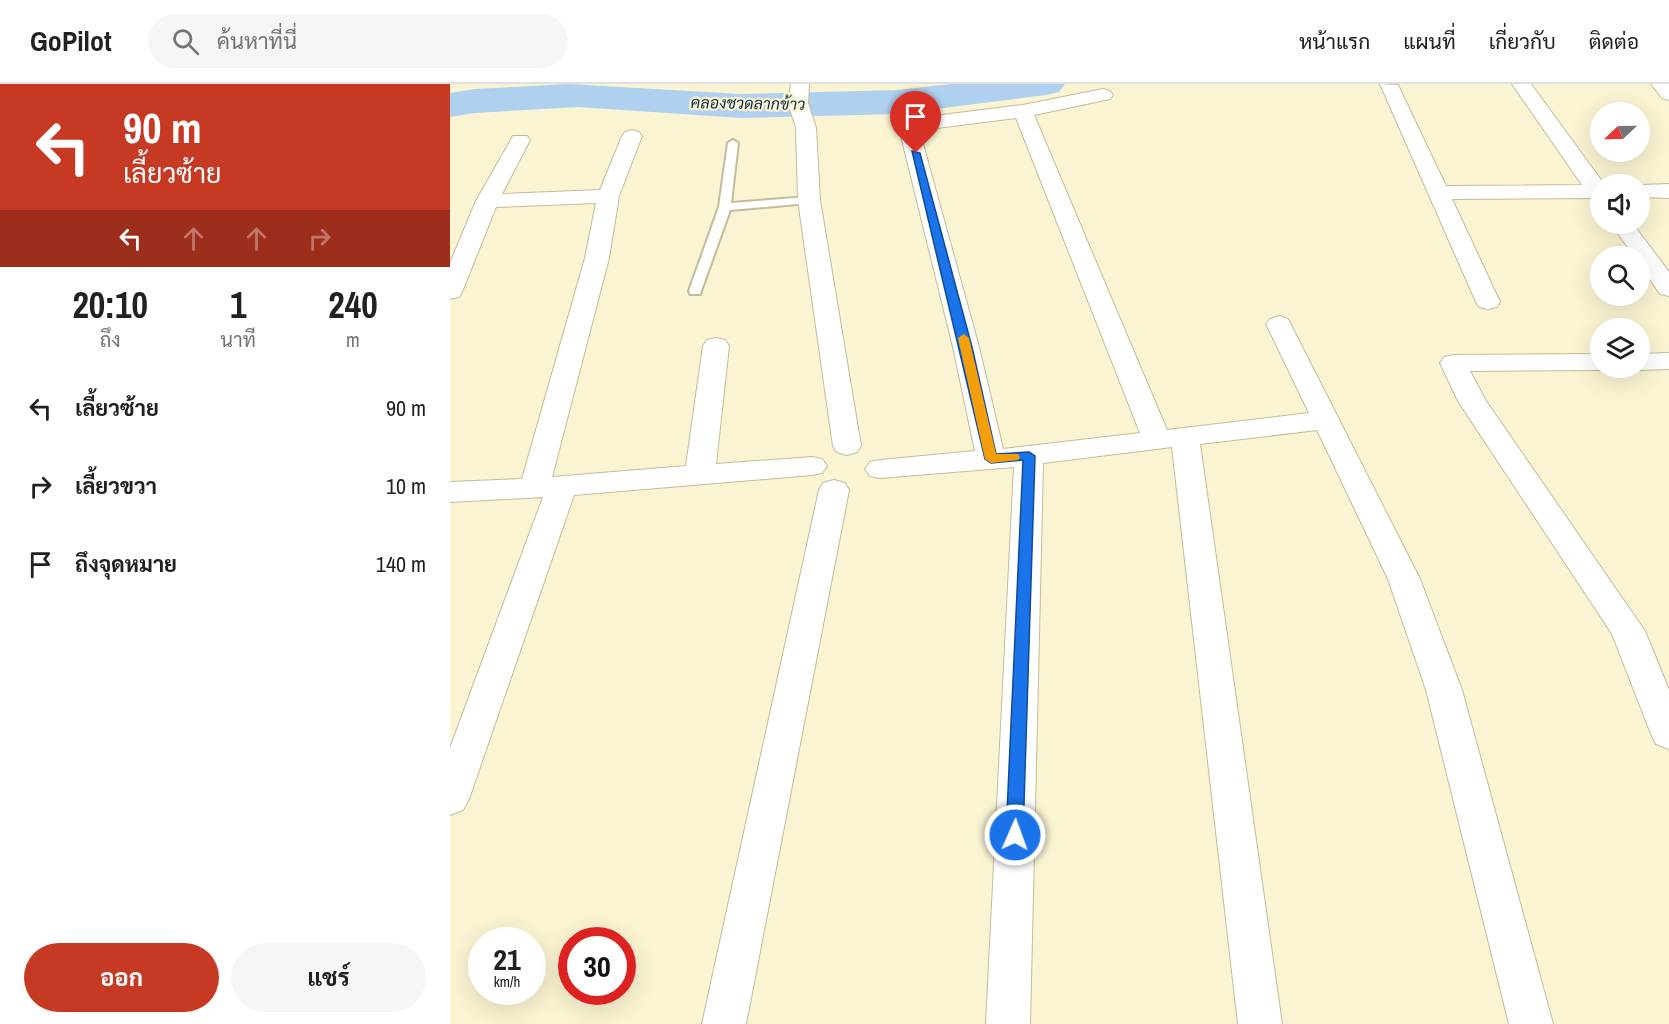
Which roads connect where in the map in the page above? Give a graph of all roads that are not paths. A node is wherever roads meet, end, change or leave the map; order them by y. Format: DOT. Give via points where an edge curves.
graph roads {
  1 [pos="800,84"];
  2 [pos="1521,84"];
  3 [pos="1660,84"];
  4 [pos="1389,85"];
  5 [pos="1669,94"];
  6 [pos="1103,95"];
  7 [pos="1023,111"];
  8 [pos="632,136"];
  9 [pos="520,140"];
  10 [pos="733,143"];
  11 [pos="1590,178"];
  12 [pos="1650,191"];
  13 [pos="1669,191"];
  14 [pos="1590,192"];
  15 [pos="1438,193"];
  16 [pos="608,196"];
  17 [pos="809,200"];
  18 [pos="487,201"];
  19 [pos="725,207"];
  20 [pos="1629,234"];
  21 [pos="1669,289"];
  22 [pos="694,291"];
  23 [pos="450,292"];
  24 [pos="1488,302"];
  25 [pos="1279,324"];
  26 [pos="716,346"];
  27 [pos="1669,361"];
  28 [pos="1590,362"];
  29 [pos="1650,362"];
  30 [pos="1324,420"];
  31 [pos="1171,439"];
  32 [pos="847,446"];
  33 [pos="1029,456"];
  34 [pos="991,459"];
  35 [pos="880,469"];
  36 [pos="700,475"];
  37 [pos="823,478"];
  38 [pos="548,487"];
  39 [pos="450,492"];
  40 [pos="1669,734"];
  41 [pos="450,798"];
  42 [pos="724,1024"];
  43 [pos="1008,1024"];
  44 [pos="1260,1024"];
  45 [pos="1531,1024"];
  1 -- 17 [label="street" via="798,103 806,128"];
  2 -- 11 [label="street"];
  3 -- 5 [label="street"];
  4 -- 15 [label="street"];
  6 -- 7 [label="street"];
  7 -- 31 [label="street"];
  7 -- 34 [label="street" via="926,123 910,132"];
  8 -- 16 [label="street"];
  9 -- 18 [label="street"];
  10 -- 19 [label="lane"];
  12 -- 13 [label="street"];
  14 -- 15 [label="street"];
  15 -- 24 [label="street"];
  16 -- 18 [label="street"];
  16 -- 38 [label="street"];
  17 -- 19 [label="lane"];
  17 -- 32 [label="street"];
  18 -- 23 [label="street"];
  19 -- 22 [label="lane"];
  20 -- 21 [label="street"];
  25 -- 30 [label="street"];
  26 -- 36 [label="street"];
  27 -- 29 [label="street"];
  28 -- 40 [label="street" via="1454,363 1472,401 1628,632"];
  30 -- 31 [label="street"];
  30 -- 45 [label="street" via="1404,579 1444,690"];
  31 -- 33 [label="street"];
  31 -- 44 [label="street"];
  32 -- 35 [label="street" via="876,454"];
  32 -- 37 [label="street" via="816,459"];
  33 -- 34 [label="street"];
  33 -- 43 [label="street"];
  34 -- 35 [label="street"];
  35 -- 37 [label="street" via="877,477 858,488"];
  36 -- 37 [label="street"];
  36 -- 38 [label="street"];
  37 -- 42 [label="street"];
  38 -- 39 [label="street"];
  38 -- 41 [label="street"];
}
